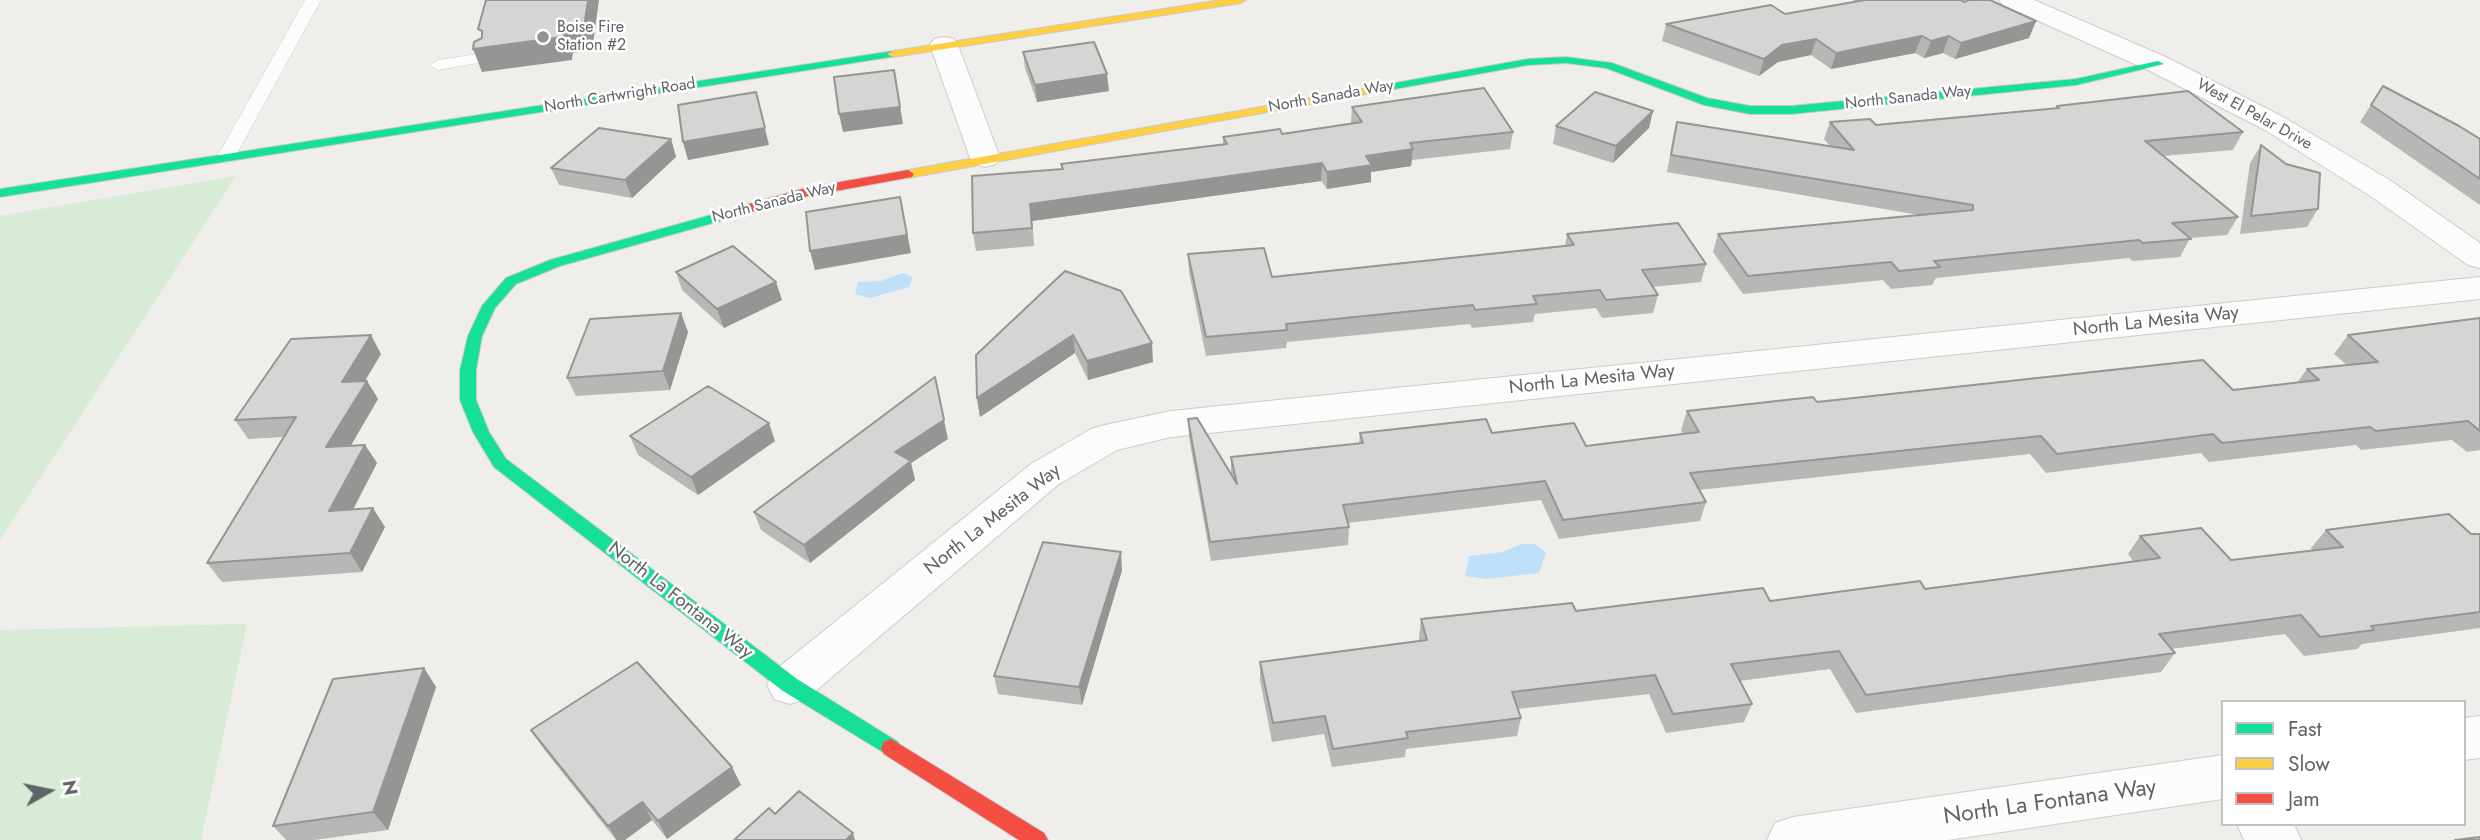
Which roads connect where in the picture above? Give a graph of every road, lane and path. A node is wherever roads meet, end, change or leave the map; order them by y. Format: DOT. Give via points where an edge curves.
graph roads {
  1 [pos="313,0"];
  2 [pos="1241,0"];
  3 [pos="2012,0"];
  4 [pos="944,46"];
  5 [pos="483,58"];
  6 [pos="2158,64"];
  7 [pos="438,65"];
  8 [pos="226,157"];
  9 [pos="985,158"];
  10 [pos="0,193"];
  11 [pos="2480,258"];
  12 [pos="512,281"];
  13 [pos="2480,288"];
  14 [pos="790,685"];
  15 [pos="2221,777"];
  16 [pos="1037,840"];
  17 [pos="1793,840"];
  1 -- 8 [label="lane"];
  2 -- 4 [label="street, North Cartwright Road"];
  3 -- 6 [label="street, West El Pelar Drive"];
  4 -- 8 [label="street, North Cartwright Road"];
  4 -- 9 [label="street"];
  5 -- 7 [label="lane"];
  6 -- 9 [label="street, North Sanada Way" via="2076,82 1750,110 1704,101 1608,65 1528,62"];
  6 -- 11 [label="street, West El Pelar Drive" via="2275,124 2380,188"];
  8 -- 10 [label="street, North Cartwright Road"];
  9 -- 12 [label="street, North Sanada Way" via="806,192 555,263"];
  12 -- 14 [label="street, North La Fontana Way" via="488,306 468,370 468,400 500,463"];
  13 -- 14 [label="street, North La Mesita Way" via="1171,424 1105,439 1045,474"];
  14 -- 16 [label="street, North La Fontana Way"];
  15 -- 17 [label="street, North La Fontana Way"];
}
